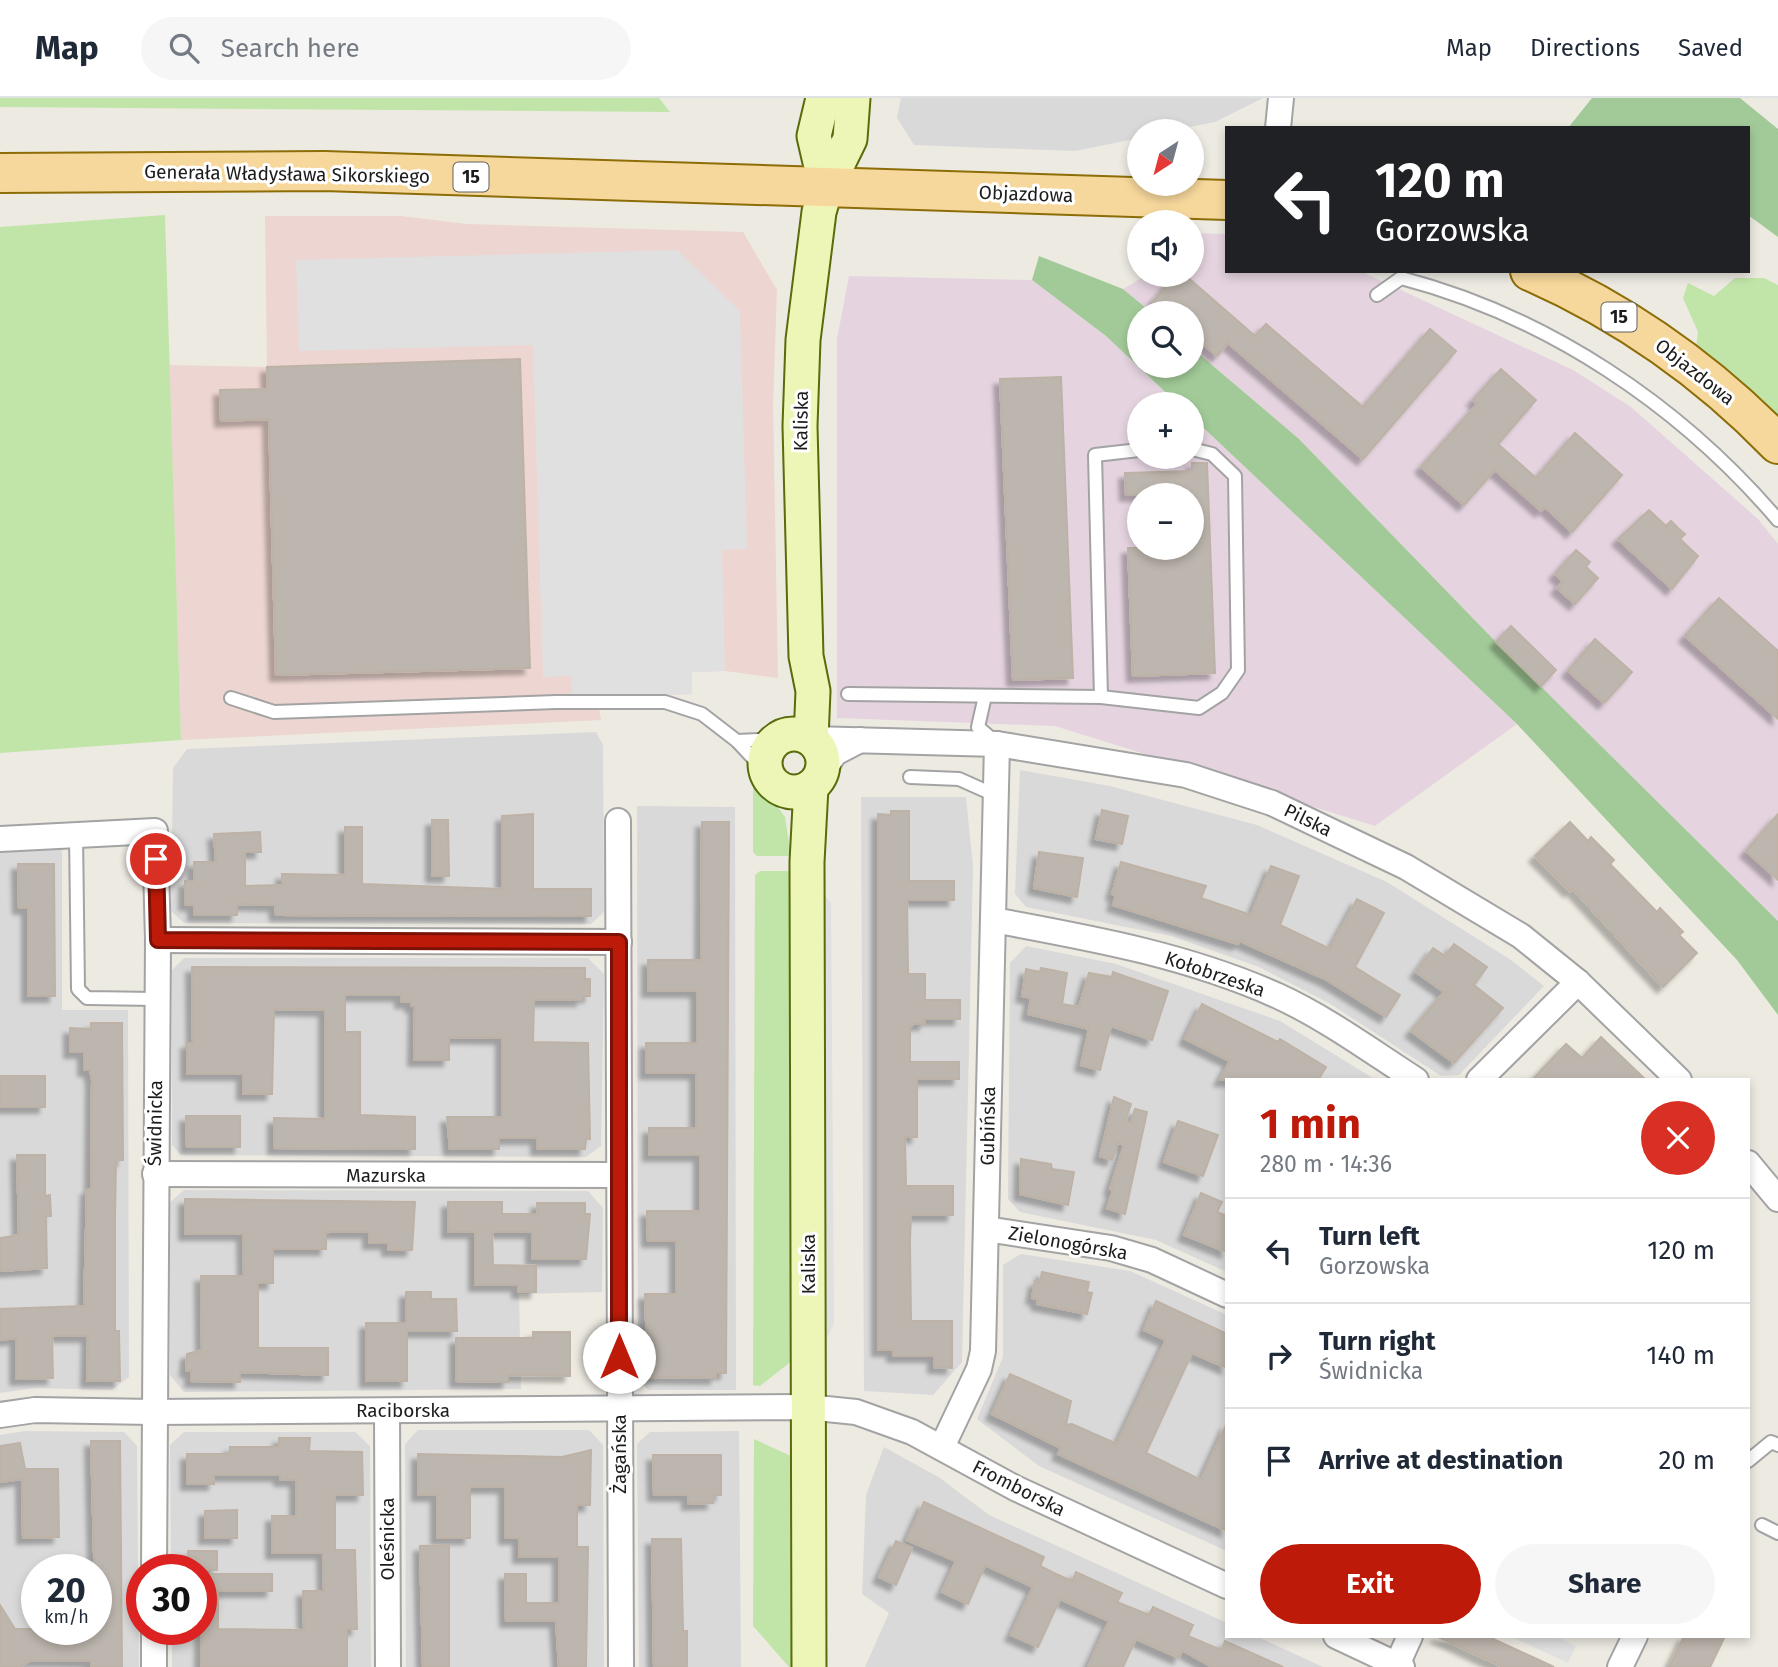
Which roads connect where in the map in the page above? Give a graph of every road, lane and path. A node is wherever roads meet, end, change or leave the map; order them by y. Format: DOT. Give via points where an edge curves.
graph roads {
  1 [pos="823,98"];
  2 [pos="853,98"];
  3 [pos="1281,98"];
  4 [pos="1278,126"];
  5 [pos="0,173"];
  6 [pos="826,188"];
  7 [pos="1225,200"];
  8 [pos="1534,273"];
  9 [pos="1377,295"];
  10 [pos="1778,444"];
  11 [pos="1127,451"];
  12 [pos="1204,452"];
  13 [pos="1778,520"];
  14 [pos="848,694"];
  15 [pos="985,696"];
  16 [pos="1101,697"];
  17 [pos="231,698"];
  18 [pos="791,738"];
  19 [pos="863,738"];
  20 [pos="737,741"];
  21 [pos="997,744"];
  22 [pos="910,777"];
  23 [pos="795,780"];
  24 [pos="997,796"];
  25 [pos="618,821"];
  26 [pos="75,834"];
  27 [pos="0,839"];
  28 [pos="993,920"];
  29 [pos="158,940"];
  30 [pos="619,942"];
  31 [pos="1578,982"];
  32 [pos="157,999"];
  33 [pos="1413,1078"];
  34 [pos="1481,1078"];
  35 [pos="1677,1078"];
  36 [pos="1750,1165"];
  37 [pos="155,1174"];
  38 [pos="618,1175"];
  39 [pos="1778,1199"];
  40 [pos="986,1229"];
  41 [pos="1225,1294"];
  42 [pos="807,1408"];
  43 [pos="619,1409"];
  44 [pos="387,1411"];
  45 [pos="153,1412"];
  46 [pos="0,1415"];
  47 [pos="1778,1445"];
  48 [pos="942,1447"];
  49 [pos="1750,1459"];
  50 [pos="1762,1525"];
  51 [pos="1778,1533"];
  52 [pos="154,1554"];
  53 [pos="1225,1585"];
  54 [pos="1340,1638"];
  55 [pos="1409,1638"];
  56 [pos="1633,1638"];
  57 [pos="154,1645"];
  58 [pos="1400,1666"];
  59 [pos="154,1667"];
  60 [pos="388,1667"];
  61 [pos="621,1667"];
  62 [pos="809,1667"];
  63 [pos="1620,1667"];
  1 -- 6 [label="street" via="814,136"];
  2 -- 6 [label="street" via="850,139"];
  3 -- 4 [label="street"];
  5 -- 6 [label="main road, Generała Władysława Sikorskiego / 15" via="324,171"];
  6 -- 7 [label="main road, Objazdowa / 15"];
  6 -- 18 [label="street, Kaliska" via="810,264 800,426 806,656 813,691"];
  8 -- 10 [label="main road, Objazdowa / 15" via="1648,336 1702,374"];
  9 -- 13 [label="lane" via="1401,278 1438,287 1550,334 1655,402"];
  11 -- 16 [label="lane" via="1095,455"];
  12 -- 16 [label="lane" via="1235,476 1238,670 1222,693 1199,708"];
  14 -- 15 [label="lane"];
  15 -- 16 [label="lane"];
  15 -- 21 [label="lane" via="978,727"];
  17 -- 20 [label="lane" via="274,712 665,702 702,714"];
  18 -- 19 [label="street, Pilska"];
  18 -- 20 [label="lane"];
  18 -- 23 [label="street" via="766,754"];
  18 -- 23 [label="street, Kaliska" via="822,754"];
  19 -- 21 [label="street, Pilska"];
  19 -- 23 [label="street"];
  20 -- 23 [label="lane"];
  21 -- 24 [label="street, Gubińska"];
  21 -- 31 [label="street, Pilska" via="1186,775 1272,803 1406,867 1521,936"];
  22 -- 24 [label="lane" via="959,779"];
  23 -- 42 [label="street, Kaliska" via="791,813 807,862"];
  24 -- 28 [label="street, Gubińska"];
  25 -- 30 [label="street, Żagańska"];
  26 -- 27 [label="street, Świdnicka"];
  26 -- 29 [label="street, Świdnicka" via="155,831"];
  26 -- 32 [label="lane" via="78,989 87,998"];
  28 -- 33 [label="street, Kołobrzeska" via="1135,947 1241,981 1316,1017"];
  28 -- 40 [label="street, Gubińska"];
  29 -- 30 [label="street"];
  29 -- 32 [label="street, Świdnicka"];
  30 -- 38 [label="street, Żagańska"];
  31 -- 34 [label="street"];
  31 -- 35 [label="street, Pilska"];
  32 -- 37 [label="street, Świdnicka"];
  36 -- 39 [label="street"];
  37 -- 38 [label="street, Mazurska"];
  37 -- 45 [label="street, Świdnicka"];
  38 -- 43 [label="street, Żagańska"];
  40 -- 41 [label="street, Zielonogórska" via="1111,1248 1152,1260"];
  40 -- 48 [label="street, Gubińska" via="983,1352"];
  42 -- 43 [label="street, Raciborska"];
  42 -- 48 [label="street, Fromborska" via="856,1412"];
  42 -- 62 [label="street, Kaliska"];
  43 -- 44 [label="street, Raciborska"];
  43 -- 61 [label="street, Żagańska"];
  44 -- 45 [label="street, Raciborska"];
  44 -- 60 [label="street, Oleśnicka"];
  45 -- 46 [label="street, Raciborska" via="35,1410"];
  45 -- 52 [label="street, Świdnicka"];
  47 -- 49 [label="lane" via="1771,1442"];
  48 -- 53 [label="street, Fromborska" via="1014,1488"];
  50 -- 51 [label="lane"];
  54 -- 58 [label="street"];
  55 -- 58 [label="street"];
  56 -- 63 [label="street"];
  57 -- 59 [label="street"];
}
